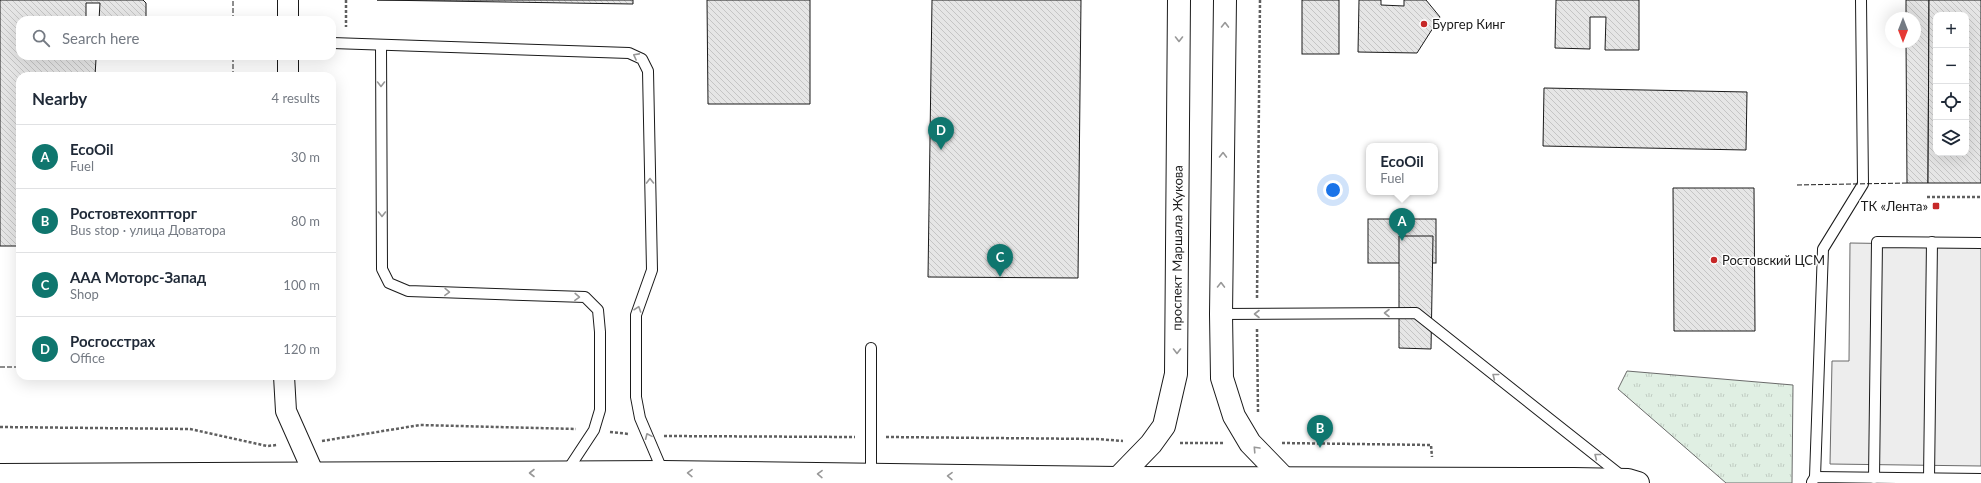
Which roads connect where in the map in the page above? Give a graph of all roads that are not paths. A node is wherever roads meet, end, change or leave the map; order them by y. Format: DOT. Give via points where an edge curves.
graph roads {
  1 [pos="288,0"];
  2 [pos="1179,0"];
  3 [pos="1225,0"];
  4 [pos="1861,0"];
  5 [pos="288,16"];
  6 [pos="336,43"];
  7 [pos="381,45"];
  8 [pos="288,60"];
  9 [pos="288,72"];
  10 [pos="1932,242"];
  11 [pos="1981,243"];
  12 [pos="1221,314"];
  13 [pos="871,348"];
  14 [pos="284,380"];
  15 [pos="663,472"];
  16 [pos="566,473"];
  17 [pos="314,474"];
  18 [pos="0,475"];
  19 [pos="871,475"];
  20 [pos="1282,477"];
  21 [pos="355,478"];
  22 [pos="1118,478"];
  23 [pos="1874,478"];
  24 [pos="186,479"];
  25 [pos="1929,479"];
  26 [pos="1981,479"];
  27 [pos="1813,480"];
  28 [pos="1561,481"];
  29 [pos="1633,482"];
  1 -- 5 [label="street"];
  2 -- 22 [label="street, проспект Маршала Жукова, one-way" via="1176,374 1164,426 1151,444"];
  12 -- 3 [label="street, one-way"];
  4 -- 27 [label="lane" via="1863,184 1823,249"];
  6 -- 7 [label="lane"];
  15 -- 7 [label="lane, one-way" via="640,418 636,397 636,315 652,270 648,70 642,59 630,53"];
  7 -- 16 [label="lane, one-way" via="382,269 389,283 408,291 585,297 598,310 600,410 594,430"];
  8 -- 9 [label="street"];
  10 -- 11 [label="lane"];
  10 -- 23 [label="lane" via="1877,242"];
  10 -- 25 [label="lane"];
  20 -- 12 [label="street, one-way" via="1234,416 1222,378"];
  29 -- 12 [label="lane, one-way" via="1416,313"];
  13 -- 19 [label="lane"];
  14 -- 17 [label="street" via="286,411"];
  15 -- 16 [label="street"];
  19 -- 15 [label="street, one-way"];
  16 -- 21 [label="street, one-way"];
  17 -- 21 [label="street"];
  17 -- 24 [label="street"];
  18 -- 24 [label="street"];
  22 -- 19 [label="street, one-way"];
  20 -- 22 [label="street"];
  20 -- 28 [label="street"];
  23 -- 25 [label="lane"];
  23 -- 27 [label="lane"];
  25 -- 26 [label="lane"];
  28 -- 29 [label="street"];
}
